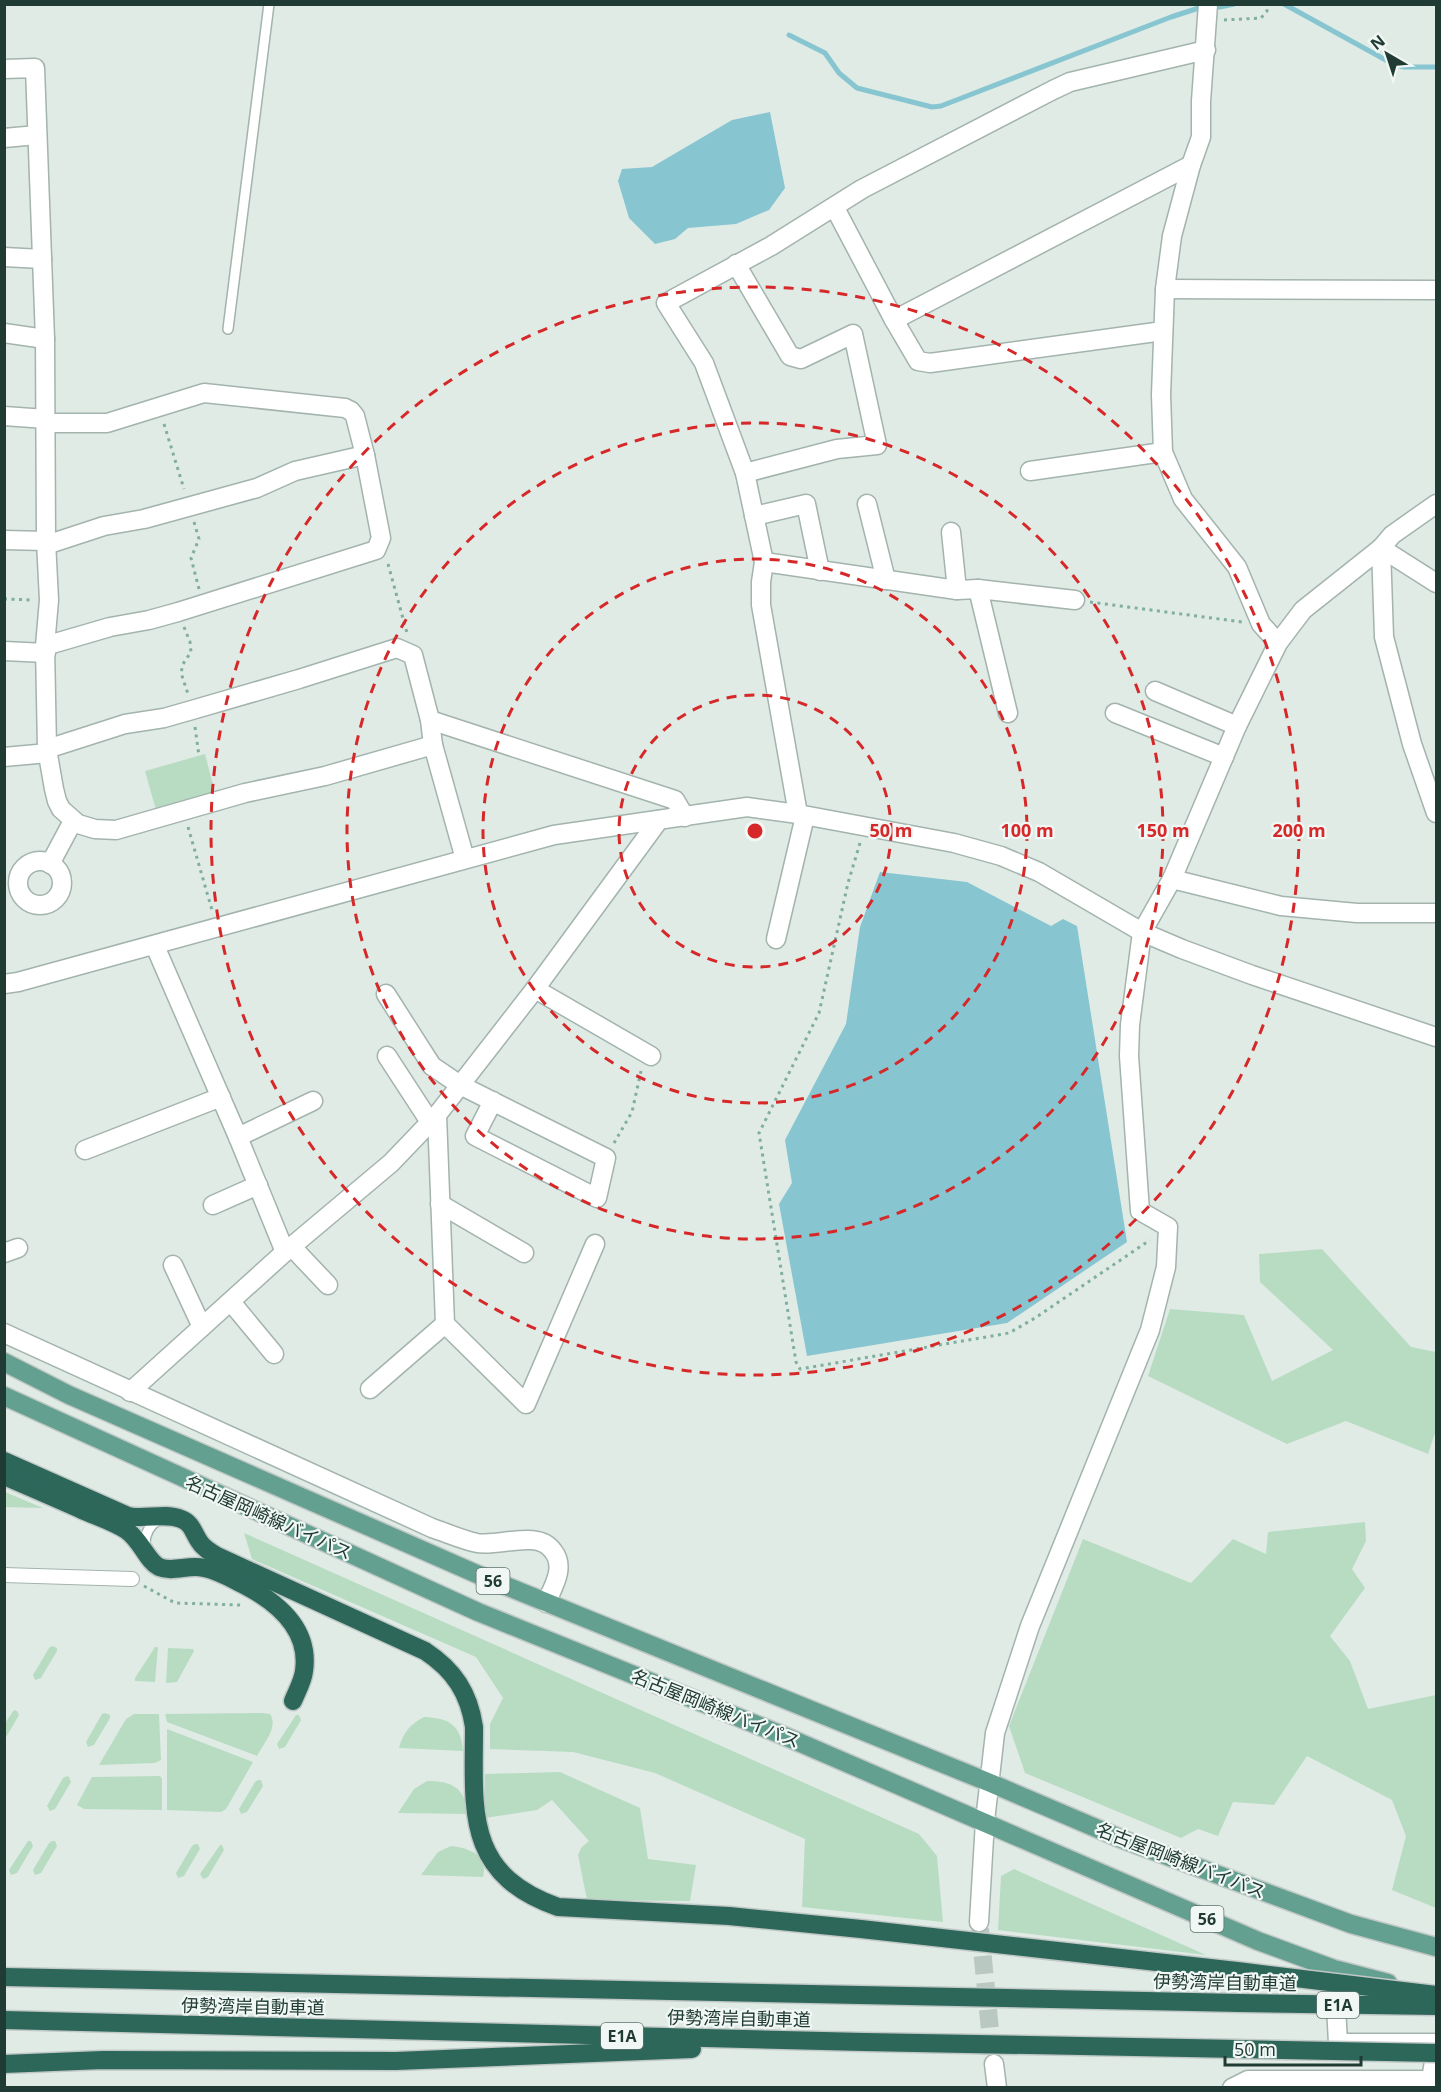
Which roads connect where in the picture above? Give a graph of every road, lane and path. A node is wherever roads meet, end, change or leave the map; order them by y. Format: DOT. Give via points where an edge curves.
graph roads {
  1 [pos="269,4"];
  2 [pos="1267,4"];
  3 [pos="1208,13"];
  4 [pos="1206,50"];
  5 [pos="4,69"];
  6 [pos="38,135"];
  7 [pos="4,138"];
  8 [pos="1191,165"];
  9 [pos="835,208"];
  10 [pos="4,257"];
  11 [pos="42,259"];
  12 [pos="736,264"];
  13 [pos="1165,289"];
  14 [pos="1437,290"];
  15 [pos="894,320"];
  16 [pos="228,329"];
  17 [pos="1163,331"];
  18 [pos="4,333"];
  19 [pos="45,339"];
  20 [pos="4,416"];
  21 [pos="46,421"];
  22 [pos="1164,452"];
  23 [pos="365,455"];
  24 [pos="1030,471"];
  25 [pos="745,473"];
  26 [pos="867,504"];
  27 [pos="1437,504"];
  28 [pos="754,516"];
  29 [pos="951,532"];
  30 [pos="381,538"];
  31 [pos="4,540"];
  32 [pos="46,543"];
  33 [pos="1381,548"];
  34 [pos="764,562"];
  35 [pos="820,571"];
  36 [pos="886,580"];
  37 [pos="1437,583"];
  38 [pos="978,589"];
  39 [pos="957,590"];
  40 [pos="4,599"];
  41 [pos="49,600"];
  42 [pos="1075,600"];
  43 [pos="178,612"];
  44 [pos="1261,624"];
  45 [pos="1278,642"];
  46 [pos="45,650"];
  47 [pos="4,651"];
  48 [pos="413,655"];
  49 [pos="1155,691"];
  50 [pos="192,710"];
  51 [pos="1008,712"];
  52 [pos="1115,713"];
  53 [pos="430,720"];
  54 [pos="1237,726"];
  55 [pos="433,746"];
  56 [pos="47,751"];
  57 [pos="199,756"];
  58 [pos="4,757"];
  59 [pos="1224,757"];
  60 [pos="183,810"];
  61 [pos="1437,813"];
  62 [pos="801,815"];
  63 [pos="685,817"];
  64 [pos="659,820"];
  65 [pos="74,821"];
  66 [pos="865,827"];
  67 [pos="465,859"];
  68 [pos="50,864"];
  69 [pos="1172,879"];
  70 [pos="1437,913"];
  71 [pos="217,928"];
  72 [pos="1142,932"];
  73 [pos="776,939"];
  74 [pos="155,946"];
  75 [pos="4,984"];
  76 [pos="535,989"];
  77 [pos="386,994"];
  78 [pos="1437,1037"];
  79 [pos="648,1054"];
  80 [pos="387,1056"];
  81 [pos="460,1084"];
  82 [pos="221,1097"];
  83 [pos="314,1101"];
  84 [pos="493,1101"];
  85 [pos="433,1119"];
  86 [pos="238,1137"];
  87 [pos="85,1150"];
  88 [pos="606,1158"];
  89 [pos="258,1185"];
  90 [pos="440,1204"];
  91 [pos="213,1205"];
  92 [pos="1168,1227"];
  93 [pos="595,1244"];
  94 [pos="288,1249"];
  95 [pos="524,1253"];
  96 [pos="173,1265"];
  97 [pos="328,1285"];
  98 [pos="231,1302"];
  99 [pos="446,1324"];
  100 [pos="202,1327"];
  101 [pos="4,1333"];
  102 [pos="274,1354"];
  103 [pos="4,1362"];
  104 [pos="370,1389"];
  105 [pos="130,1392"];
  106 [pos="4,1396"];
  107 [pos="4,1461"];
  108 [pos="4,1476"];
  109 [pos="165,1517"];
  110 [pos="145,1549"];
  111 [pos="191,1554"];
  112 [pos="4,1575"];
  113 [pos="132,1579"];
  114 [pos="546,1603"];
  115 [pos="242,1605"];
  116 [pos="293,1701"];
  117 [pos="988,1782"];
  118 [pos="985,1821"];
  119 [pos="979,1922"];
  120 [pos="1437,1947"];
  121 [pos="1334,1969"];
  122 [pos="4,1977"];
  123 [pos="1437,1995"];
  124 [pos="1437,2006"];
  125 [pos="4,2020"];
  126 [pos="864,2042"];
  127 [pos="1437,2043"];
  128 [pos="1437,2051"];
  129 [pos="4,2064"];
  130 [pos="994,2064"];
  131 [pos="1434,2080"];
  132 [pos="997,2088"];
  133 [pos="1232,2088"];
  1 -- 16 [label="lane"];
  2 -- 3 [label="path" via="1261,18"];
  3 -- 4 [label="street"];
  4 -- 8 [label="street" via="1201,137"];
  4 -- 9 [label="street" via="1070,82 862,189"];
  5 -- 6 [label="street" via="35,68"];
  6 -- 7 [label="street"];
  6 -- 11 [label="street"];
  8 -- 13 [label="street" via="1172,236"];
  8 -- 15 [label="street"];
  9 -- 12 [label="street"];
  9 -- 15 [label="street"];
  10 -- 11 [label="street"];
  11 -- 19 [label="street"];
  12 -- 25 [label="street" via="666,303 704,363"];
  12 -- 25 [label="street" via="790,356 801,359 853,334 877,445 837,449"];
  13 -- 14 [label="street"];
  13 -- 17 [label="street"];
  15 -- 17 [label="street" via="918,361 930,363"];
  17 -- 22 [label="street"];
  18 -- 19 [label="street"];
  19 -- 21 [label="street"];
  20 -- 21 [label="street"];
  21 -- 23 [label="street" via="108,423 204,393 334,406 355,416"];
  21 -- 32 [label="street"];
  22 -- 24 [label="street"];
  22 -- 44 [label="street" via="1183,499 1237,567"];
  23 -- 30 [label="street"];
  23 -- 32 [label="street" via="295,471 257,488"];
  25 -- 28 [label="street"];
  26 -- 36 [label="street"];
  27 -- 33 [label="street" via="1392,535"];
  28 -- 34 [label="street"];
  28 -- 35 [label="street" via="806,504"];
  29 -- 39 [label="street"];
  30 -- 43 [label="street" via="376,550"];
  30 -- 48 [label="path"];
  31 -- 32 [label="street"];
  32 -- 41 [label="street"];
  33 -- 37 [label="street"];
  33 -- 45 [label="street" via="1303,610"];
  33 -- 61 [label="street" via="1384,637 1412,744"];
  34 -- 35 [label="street"];
  34 -- 62 [label="street" via="761,605"];
  35 -- 36 [label="street"];
  36 -- 39 [label="street"];
  38 -- 39 [label="street"];
  38 -- 42 [label="street"];
  38 -- 51 [label="street"];
  40 -- 41 [label="path"];
  41 -- 46 [label="street"];
  42 -- 44 [label="path"];
  43 -- 46 [label="street" via="110,627"];
  43 -- 50 [label="path" via="190,642 191,652 182,673"];
  44 -- 45 [label="street"];
  45 -- 54 [label="street"];
  46 -- 47 [label="street"];
  46 -- 56 [label="street"];
  48 -- 50 [label="street" via="397,648"];
  48 -- 53 [label="street"];
  49 -- 54 [label="street"];
  50 -- 56 [label="street" via="124,724"];
  50 -- 57 [label="path"];
  52 -- 59 [label="street"];
  53 -- 55 [label="street"];
  53 -- 63 [label="street" via="675,800"];
  54 -- 59 [label="street"];
  55 -- 60 [label="street"];
  55 -- 67 [label="street"];
  56 -- 58 [label="street"];
  56 -- 65 [label="street" via="57,801"];
  59 -- 69 [label="street"];
  60 -- 65 [label="street" via="116,830 95,829"];
  60 -- 71 [label="path"];
  62 -- 63 [label="street" via="747,807"];
  62 -- 66 [label="street"];
  62 -- 73 [label="street"];
  63 -- 64 [label="street"];
  64 -- 67 [label="street" via="554,834"];
  64 -- 76 [label="street"];
  65 -- 68 [label="street"];
  66 -- 72 [label="street" via="1001,856 1039,872"];
  66 -- 92 [label="path" via="848,883 819,1013 759,1133 800,1369 1009,1333"];
  67 -- 71 [label="street"];
  69 -- 70 [label="street" via="1281,906 1356,914"];
  69 -- 72 [label="street"];
  71 -- 74 [label="street"];
  72 -- 78 [label="street" via="1252,975"];
  72 -- 92 [label="street" via="1129,1056 1140,1211"];
  74 -- 75 [label="street"];
  74 -- 82 [label="street"];
  76 -- 79 [label="street"];
  76 -- 81 [label="street"];
  77 -- 81 [label="street" via="432,1066"];
  79 -- 88 [label="path" via="632,1112"];
  80 -- 85 [label="street"];
  81 -- 85 [label="street"];
  81 -- 88 [label="street"];
  82 -- 86 [label="street"];
  82 -- 87 [label="street"];
  83 -- 86 [label="street"];
  84 -- 88 [label="street" via="475,1136 597,1198"];
  85 -- 90 [label="street"];
  85 -- 94 [label="street" via="391,1163"];
  86 -- 89 [label="street"];
  89 -- 91 [label="street"];
  89 -- 94 [label="street"];
  90 -- 95 [label="street"];
  90 -- 99 [label="street"];
  92 -- 117 [label="street" via="1166,1267 1150,1330 1030,1626 995,1733"];
  93 -- 99 [label="street" via="526,1404"];
  94 -- 97 [label="street"];
  94 -- 98 [label="street"];
  96 -- 100 [label="street"];
  98 -- 100 [label="street"];
  98 -- 102 [label="street"];
  99 -- 104 [label="street"];
  100 -- 105 [label="street"];
  101 -- 105 [label="street"];
  103 -- 114 [label="main road, 名古屋岡崎線バイパス / 56" via="102,1409"];
  105 -- 114 [label="street" via="432,1528 478,1543 539,1540 550,1545 558,1557 559,1572"];
  106 -- 118 [label="main road, 名古屋岡崎線バイパス / 56" via="478,1612"];
  107 -- 109 [label="highway" via="128,1515"];
  108 -- 110 [label="highway" via="116,1525"];
  109 -- 110 [label="lane" via="146,1532"];
  109 -- 111 [label="highway" via="189,1524"];
  110 -- 111 [label="highway" via="159,1567 174,1569"];
  111 -- 116 [label="highway" via="202,1567 265,1596 288,1616 304,1658 304,1671"];
  111 -- 123 [label="highway, bridge" via="203,1546 217,1556 425,1651 451,1671 461,1684 472,1713 475,1816 483,1846 506,1877 540,1901 558,1907 602,1911 729,1916 861,1929"];
  112 -- 113 [label="street"];
  113 -- 115 [label="path" via="175,1603"];
  114 -- 117 [label="main road, 名古屋岡崎線バイパス / 56"];
  117 -- 118 [label="street"];
  117 -- 120 [label="main road, 名古屋岡崎線バイパス / 56" via="1124,1840 1351,1924"];
  118 -- 119 [label="street"];
  118 -- 121 [label="main road, 名古屋岡崎線バイパス / 56" via="1258,1941"];
  121 -- 123 [label="main road, 名古屋岡崎線バイパス / 56"];
  121 -- 127 [label="street" via="1338,2043"];
  122 -- 124 [label="highway, 伊勢湾岸自動車道 / E1A, bridge"];
  125 -- 126 [label="highway, 伊勢湾岸自動車道 / E1A"];
  126 -- 128 [label="highway, 伊勢湾岸自動車道 / E1A, bridge"];
  126 -- 129 [label="highway" via="396,2061 103,2060"];
  128 -- 131 [label="street"];
  130 -- 132 [label="street"];
  131 -- 133 [label="street" via="1248,2080"];
}
